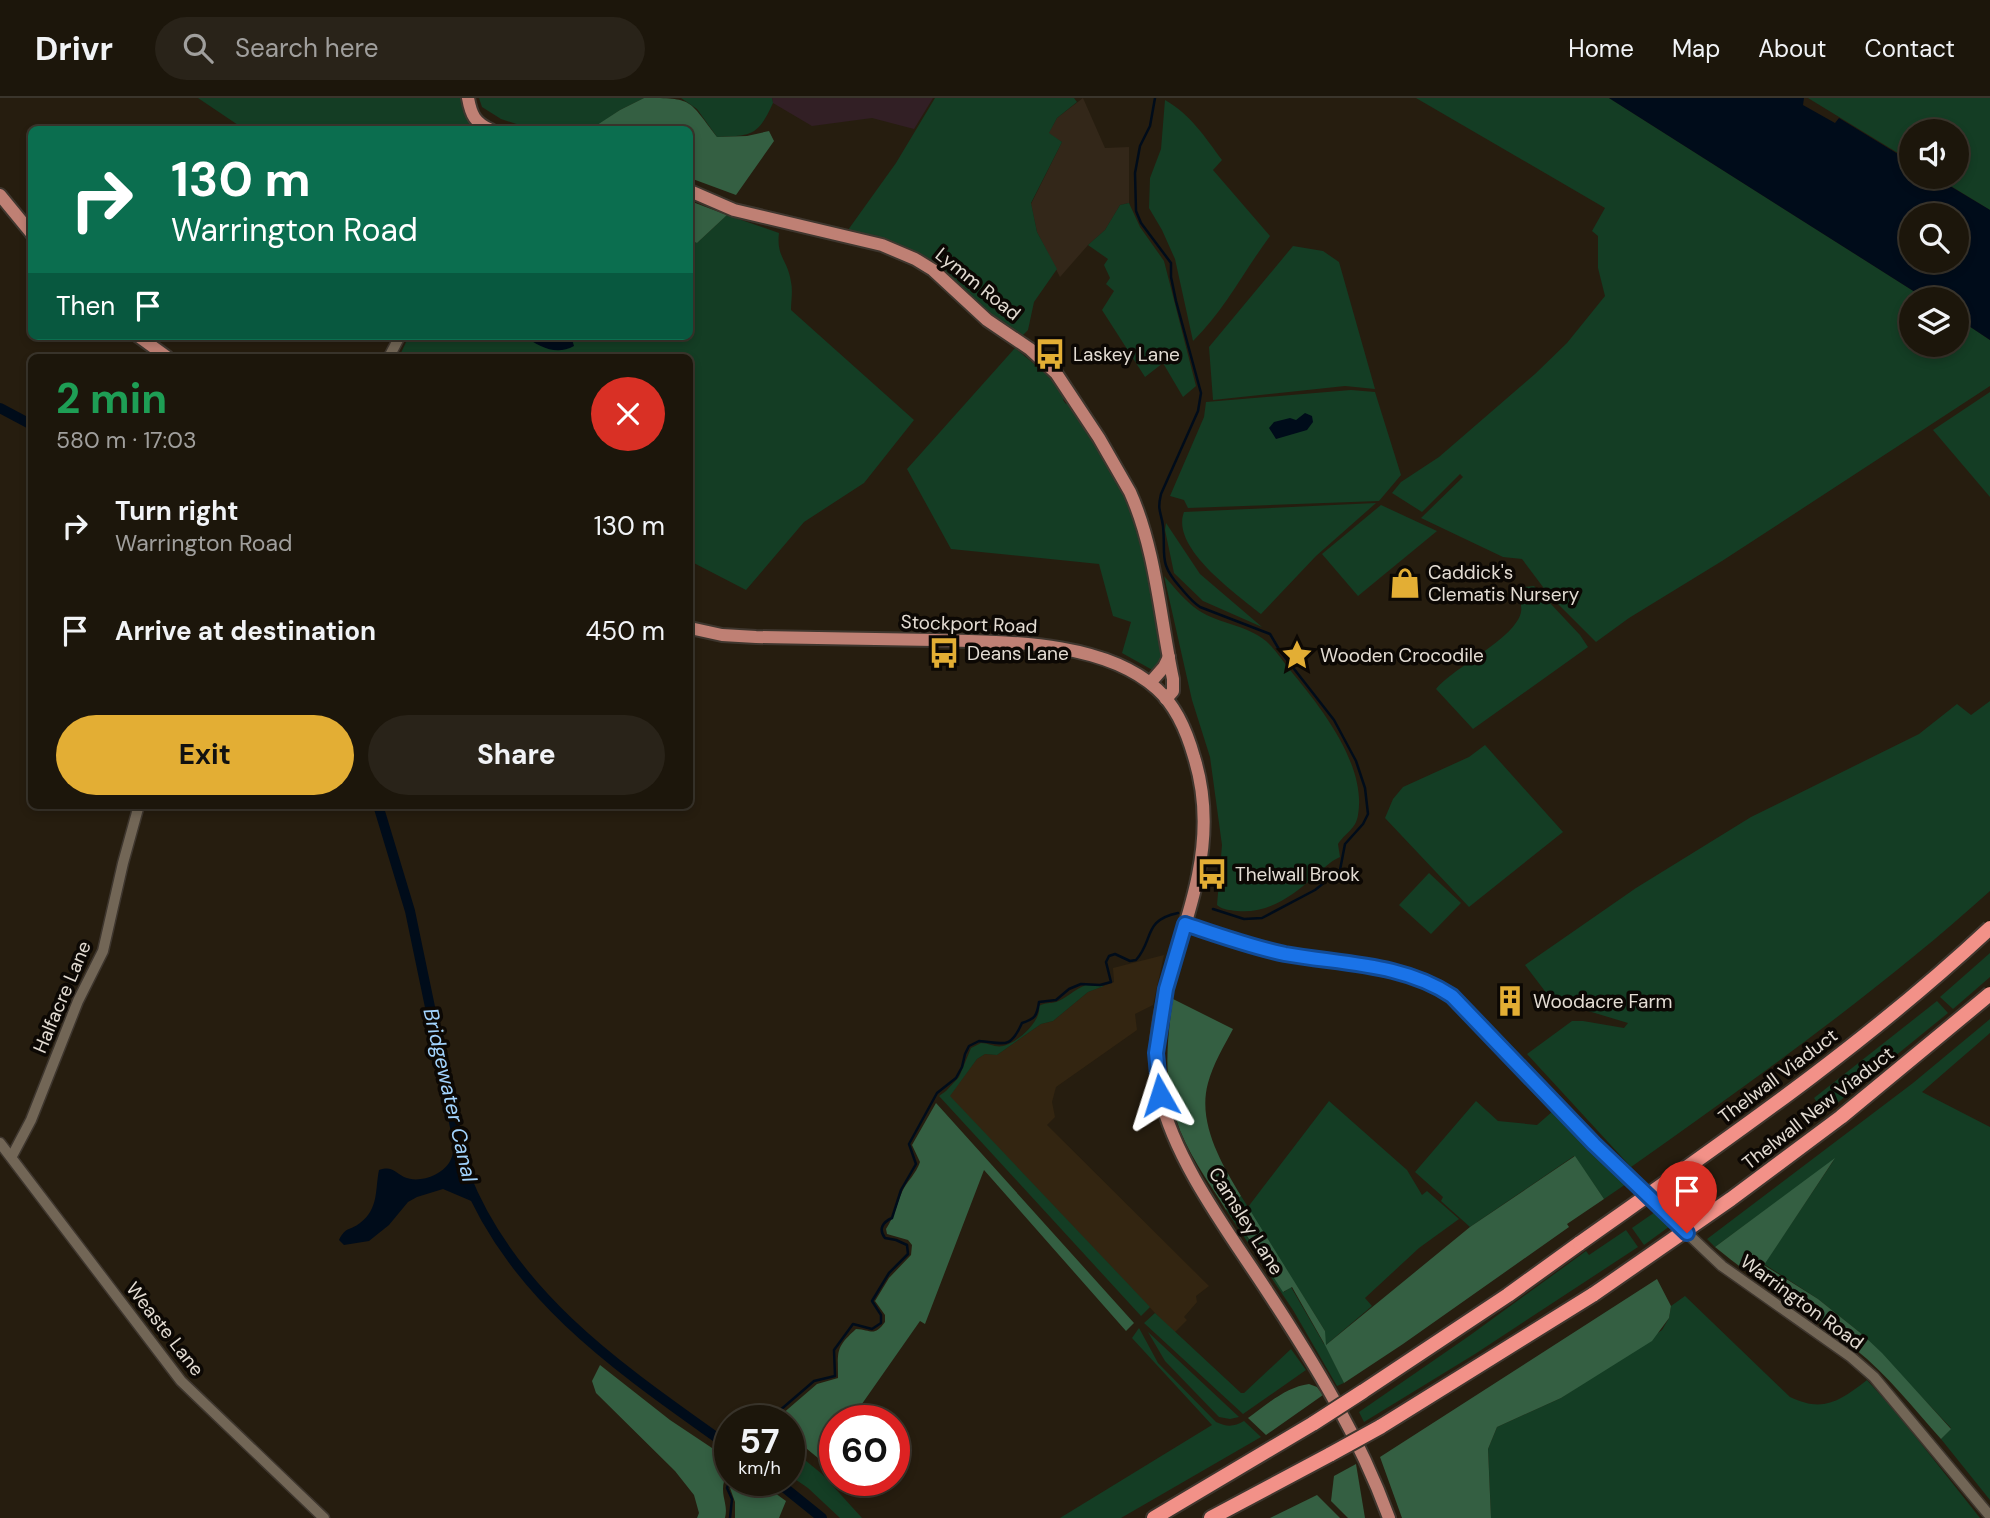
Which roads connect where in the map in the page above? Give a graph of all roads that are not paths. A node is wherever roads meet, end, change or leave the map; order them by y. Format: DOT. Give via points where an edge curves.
graph roads {
  1 [pos="468,98"];
  2 [pos="482,126"];
  3 [pos="693,192"];
  4 [pos="0,195"];
  5 [pos="28,229"];
  6 [pos="144,340"];
  7 [pos="163,354"];
  8 [pos="693,629"];
  9 [pos="1169,657"];
  10 [pos="1150,683"];
  11 [pos="1166,699"];
  12 [pos="138,809"];
  13 [pos="1185,924"];
  14 [pos="1990,928"];
  15 [pos="1990,994"];
  16 [pos="0,1143"];
  17 [pos="12,1156"];
  18 [pos="1990,1516"];
  19 [pos="324,1518"];
  20 [pos="1154,1518"];
  21 [pos="1211,1518"];
  22 [pos="1389,1518"];
  1 -- 2 [label="main road"];
  3 -- 9 [label="main road, Lymm Road" via="734,210 882,245 915,259 987,320 1045,360 1072,394 1138,509"];
  4 -- 5 [label="main road"];
  6 -- 7 [label="main road"];
  8 -- 10 [label="main road, Stockport Road" via="756,637 1035,644 1097,657"];
  9 -- 10 [label="main road"];
  9 -- 11 [label="main road, Lymm Road" via="1174,686"];
  10 -- 11 [label="main road, Stockport Road"];
  11 -- 13 [label="main road, Stockport Road" via="1188,738 1198,768 1204,817 1200,867"];
  12 -- 17 [label="street, Halfacre Lane" via="103,951"];
  13 -- 18 [label="street, Warrington Road" via="1284,954 1399,972 1452,996 1594,1144 1714,1259 1874,1377"];
  13 -- 22 [label="main road, Camsley Lane" via="1166,989 1156,1053 1160,1095 1180,1152 1348,1422"];
  14 -- 20 [label="highway, Thelwall Viaduct, bridge" via="1872,1029 1770,1107 1508,1295 1314,1423"];
  15 -- 21 [label="highway, Thelwall New Viaduct, bridge" via="1830,1126 1594,1294 1380,1427"];
  16 -- 17 [label="street, Weaste Lane"];
  17 -- 19 [label="street, Weaste Lane" via="181,1381"];
}
